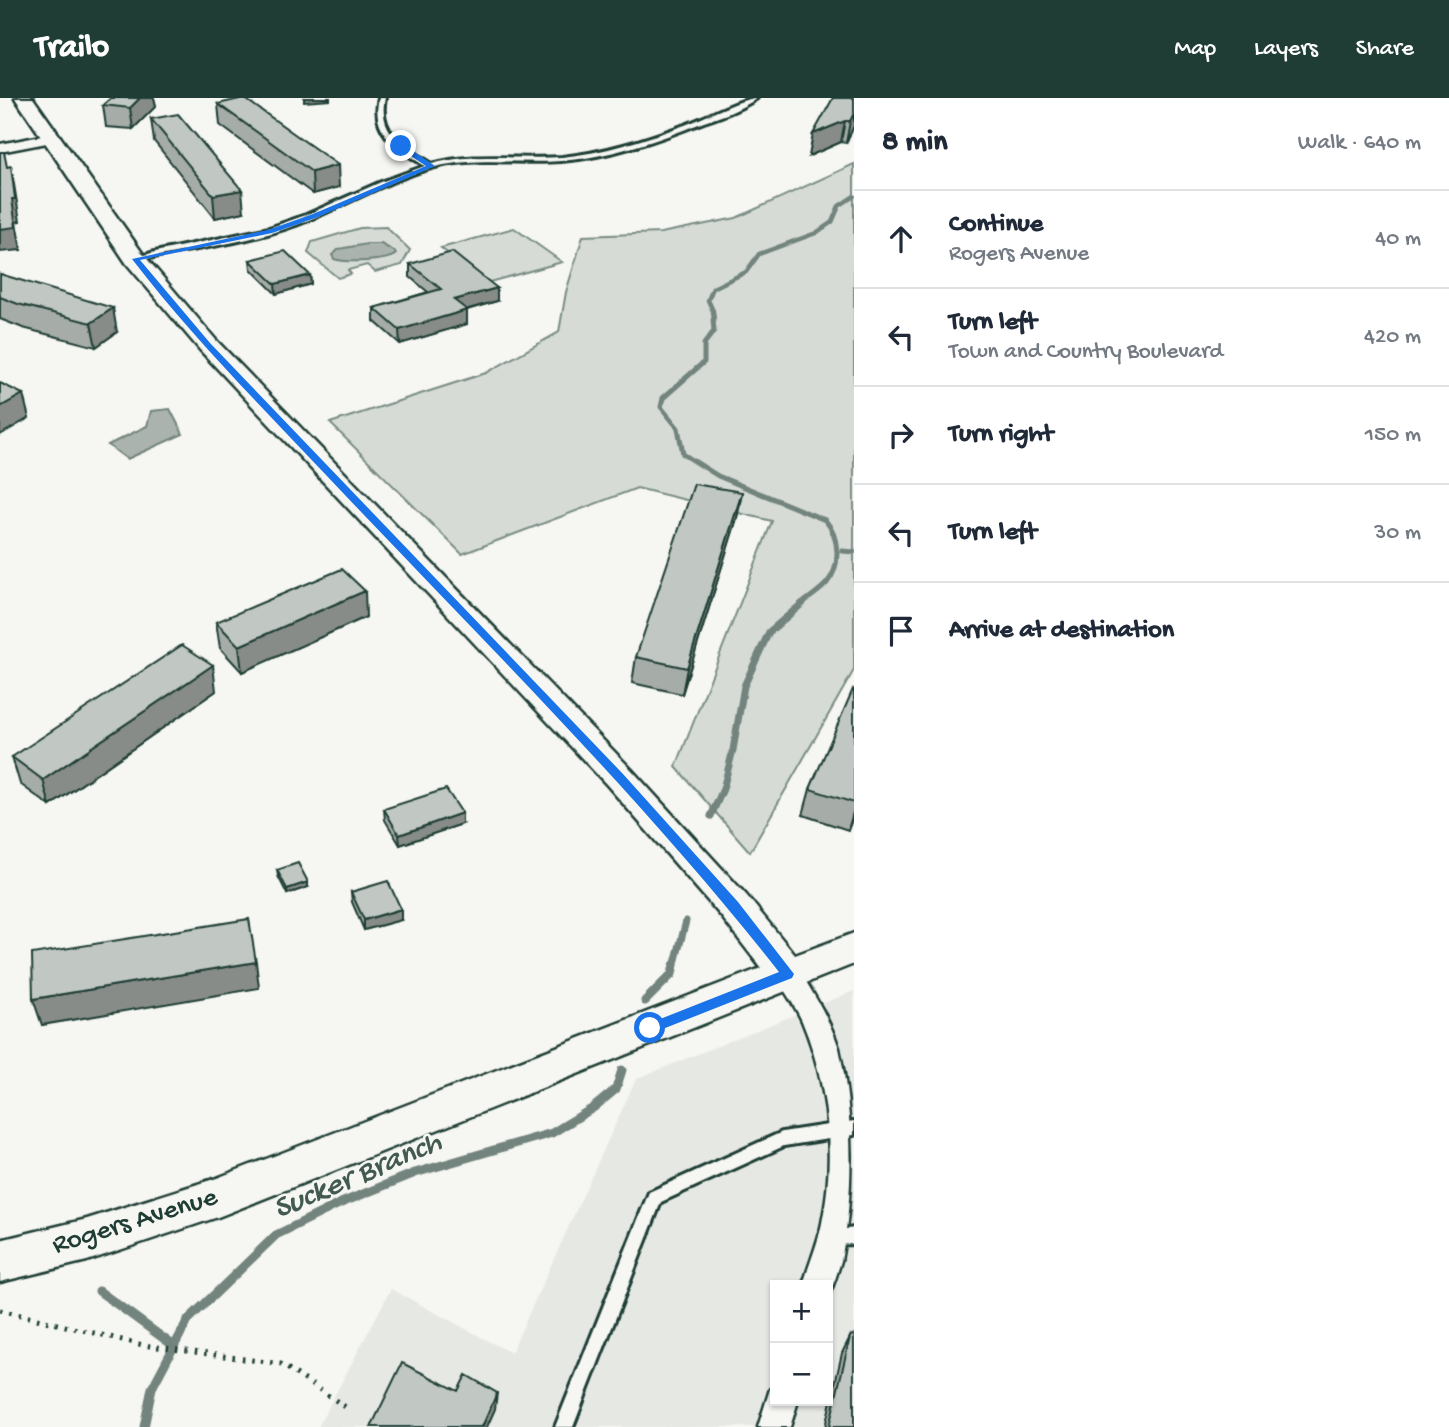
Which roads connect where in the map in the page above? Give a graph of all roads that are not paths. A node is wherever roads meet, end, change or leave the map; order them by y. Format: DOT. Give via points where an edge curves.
graph roads {
  1 [pos="24,98"];
  2 [pos="382,98"];
  3 [pos="754,98"];
  4 [pos="52,138"];
  5 [pos="0,148"];
  6 [pos="431,166"];
  7 [pos="135,259"];
  8 [pos="854,948"];
  9 [pos="788,974"];
  10 [pos="849,1129"];
  11 [pos="843,1236"];
  12 [pos="0,1261"];
  13 [pos="821,1280"];
  14 [pos="780,1406"];
  15 [pos="564,1427"];
  16 [pos="774,1427"];
  1 -- 4 [label="street"];
  2 -- 6 [label="lane" via="380,125"];
  3 -- 6 [label="lane" via="685,127 584,156 476,159"];
  4 -- 5 [label="street"];
  4 -- 7 [label="street"];
  6 -- 7 [label="lane" via="270,231"];
  7 -- 9 [label="street" via="208,345 619,777"];
  8 -- 9 [label="street, Rogers Avenue"];
  9 -- 10 [label="street" via="814,1019"];
  9 -- 12 [label="street, Rogers Avenue" via="218,1197 87,1240"];
  10 -- 11 [label="street"];
  10 -- 15 [label="lane" via="782,1139 655,1197"];
  11 -- 13 [label="street"];
  14 -- 16 [label="street"];
}
